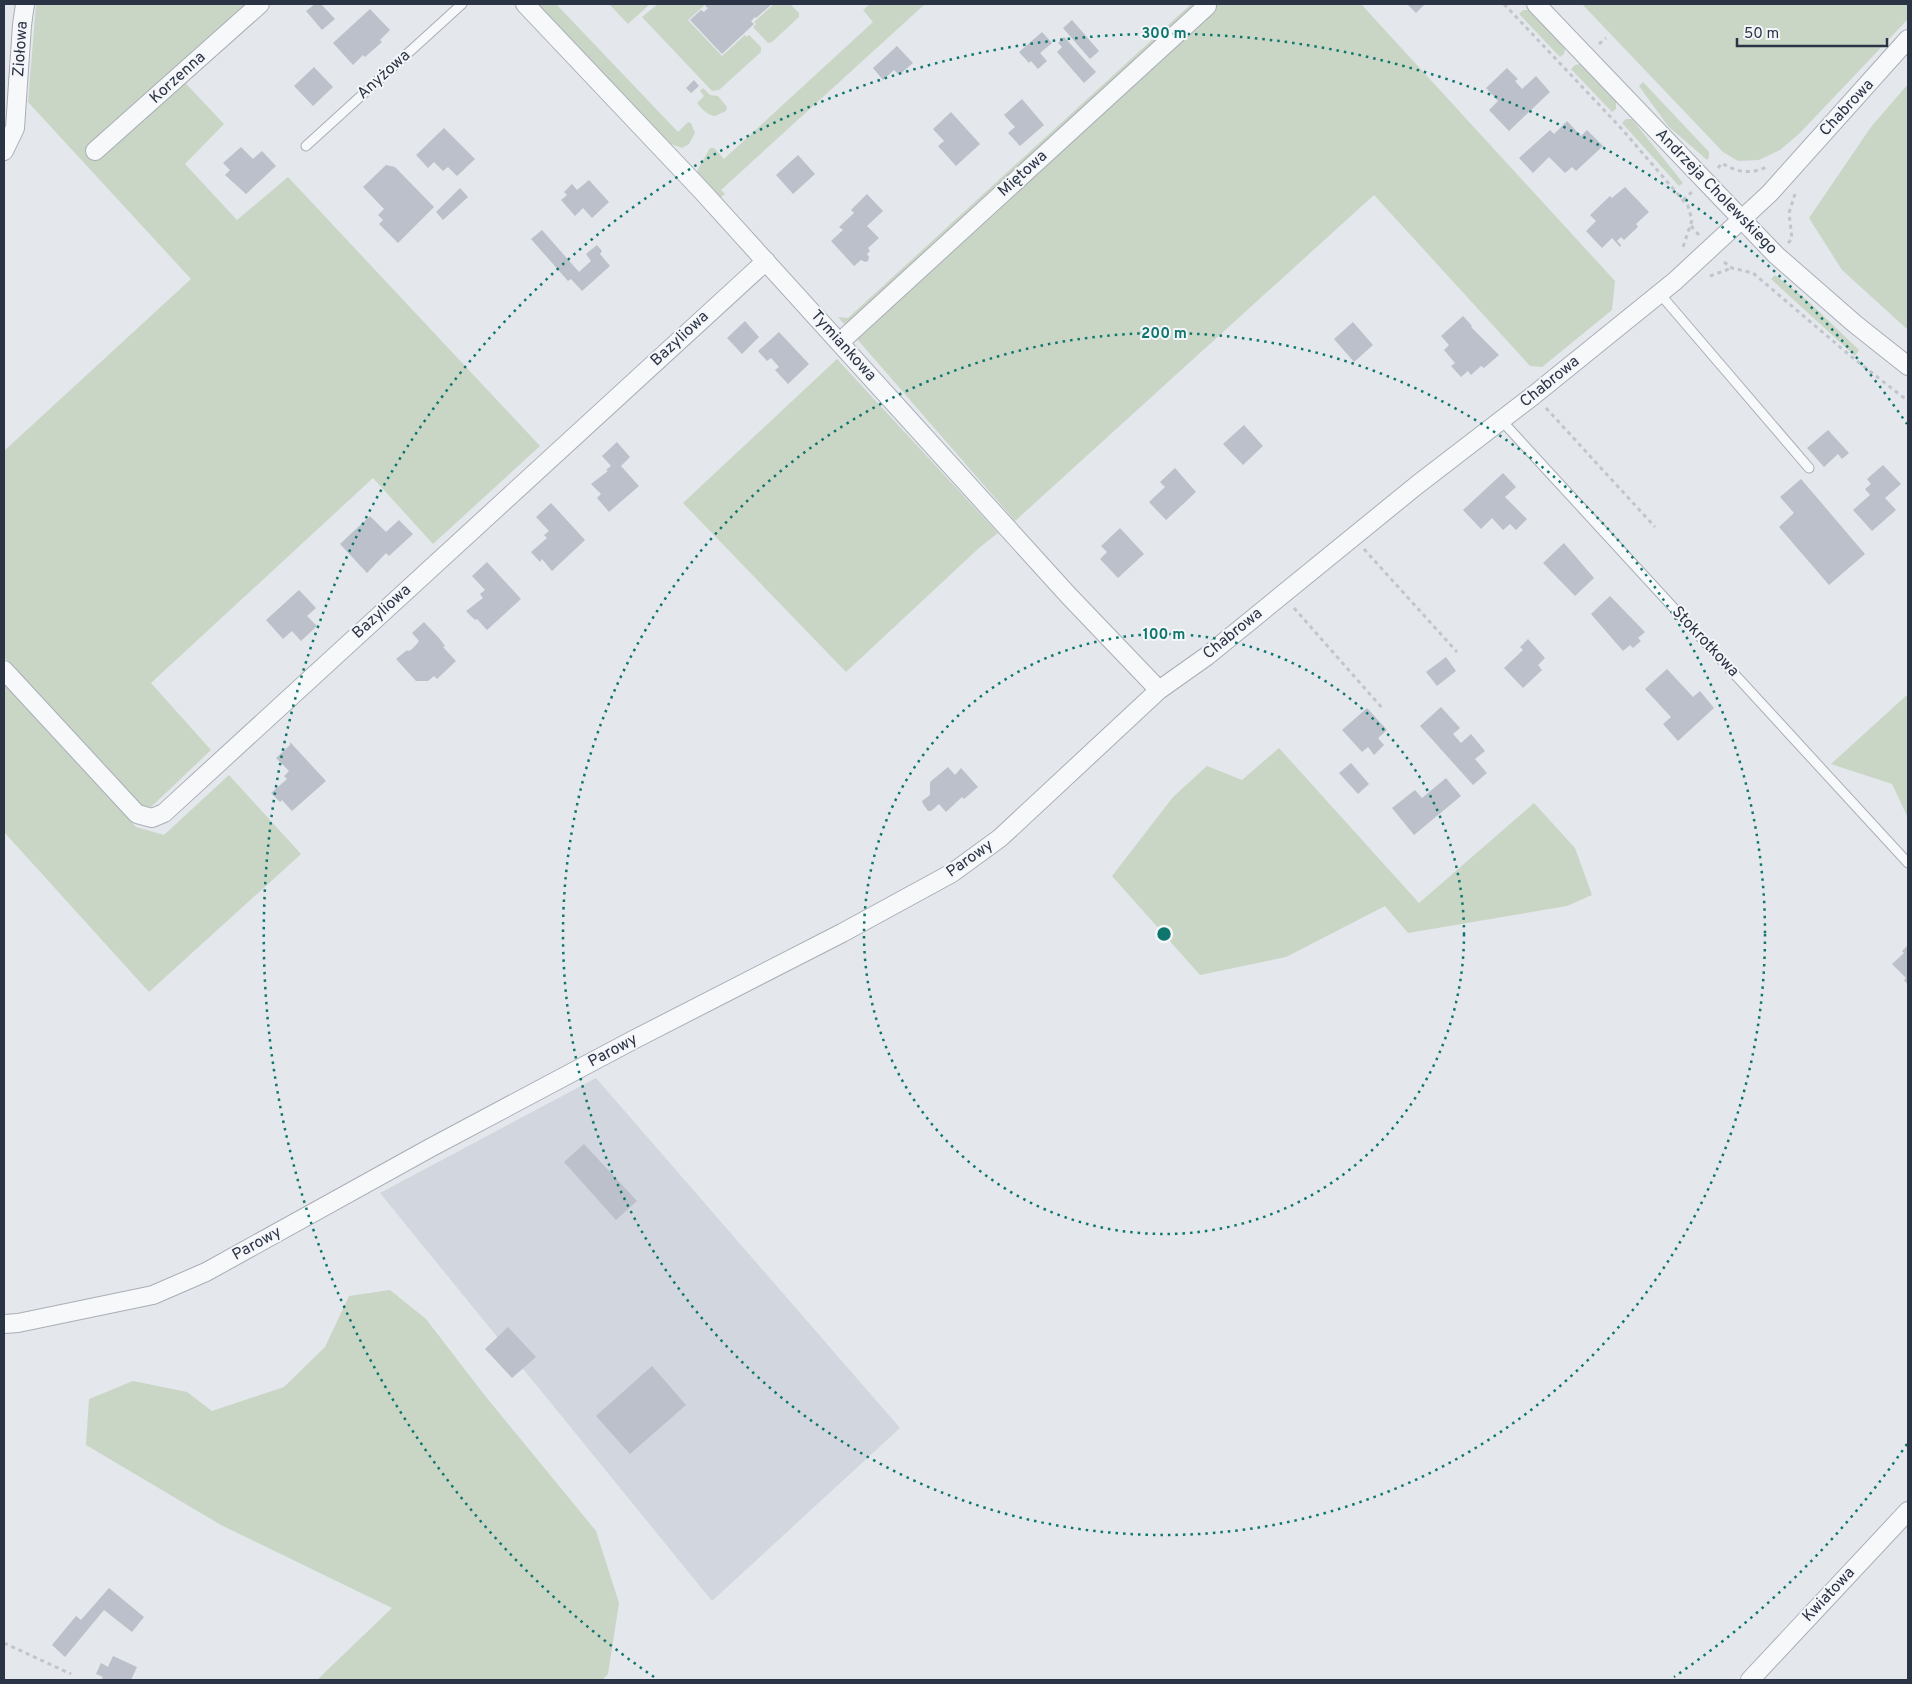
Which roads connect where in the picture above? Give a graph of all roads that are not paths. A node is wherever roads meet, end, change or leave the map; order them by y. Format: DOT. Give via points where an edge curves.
graph roads {
  1 [pos="25,4"];
  2 [pos="260,4"];
  3 [pos="462,4"];
  4 [pos="524,4"];
  5 [pos="1536,4"];
  6 [pos="1207,6"];
  7 [pos="1908,39"];
  8 [pos="306,146"];
  9 [pos="4,151"];
  10 [pos="95,151"];
  11 [pos="1742,220"];
  12 [pos="766,261"];
  13 [pos="1660,294"];
  14 [pos="840,342"];
  15 [pos="1908,366"];
  16 [pos="1501,420"];
  17 [pos="1809,468"];
  18 [pos="4,670"];
  19 [pos="1159,690"];
  20 [pos="1908,863"];
  21 [pos="11,1324"];
  22 [pos="1908,1511"];
  23 [pos="1750,1680"];
  1 -- 9 [label="street, Ziołowa" via="15,128"];
  2 -- 10 [label="street, Korzenna"];
  3 -- 8 [label="lane, Anyżowa"];
  4 -- 12 [label="street, Tymiankowa"];
  5 -- 11 [label="street, Andrzeja Cholewskiego"];
  6 -- 14 [label="street, Miętowa"];
  7 -- 11 [label="street, Chabrowa"];
  11 -- 13 [label="street, Chabrowa"];
  11 -- 15 [label="street, Andrzeja Cholewskiego" via="1811,286"];
  12 -- 14 [label="street, Tymiankowa"];
  12 -- 18 [label="street, Bazyliowa" via="164,813 152,818 137,814"];
  13 -- 16 [label="street, Chabrowa"];
  13 -- 17 [label="lane"];
  14 -- 19 [label="street, Tymiankowa" via="1069,596"];
  16 -- 19 [label="street, Chabrowa" via="1207,656"];
  16 -- 20 [label="lane, Stokrotkowa"];
  19 -- 21 [label="street, Parowy" via="1000,838 952,873 842,934 633,1040 206,1272 153,1295"];
  22 -- 23 [label="street, Kwiatowa"];
}
